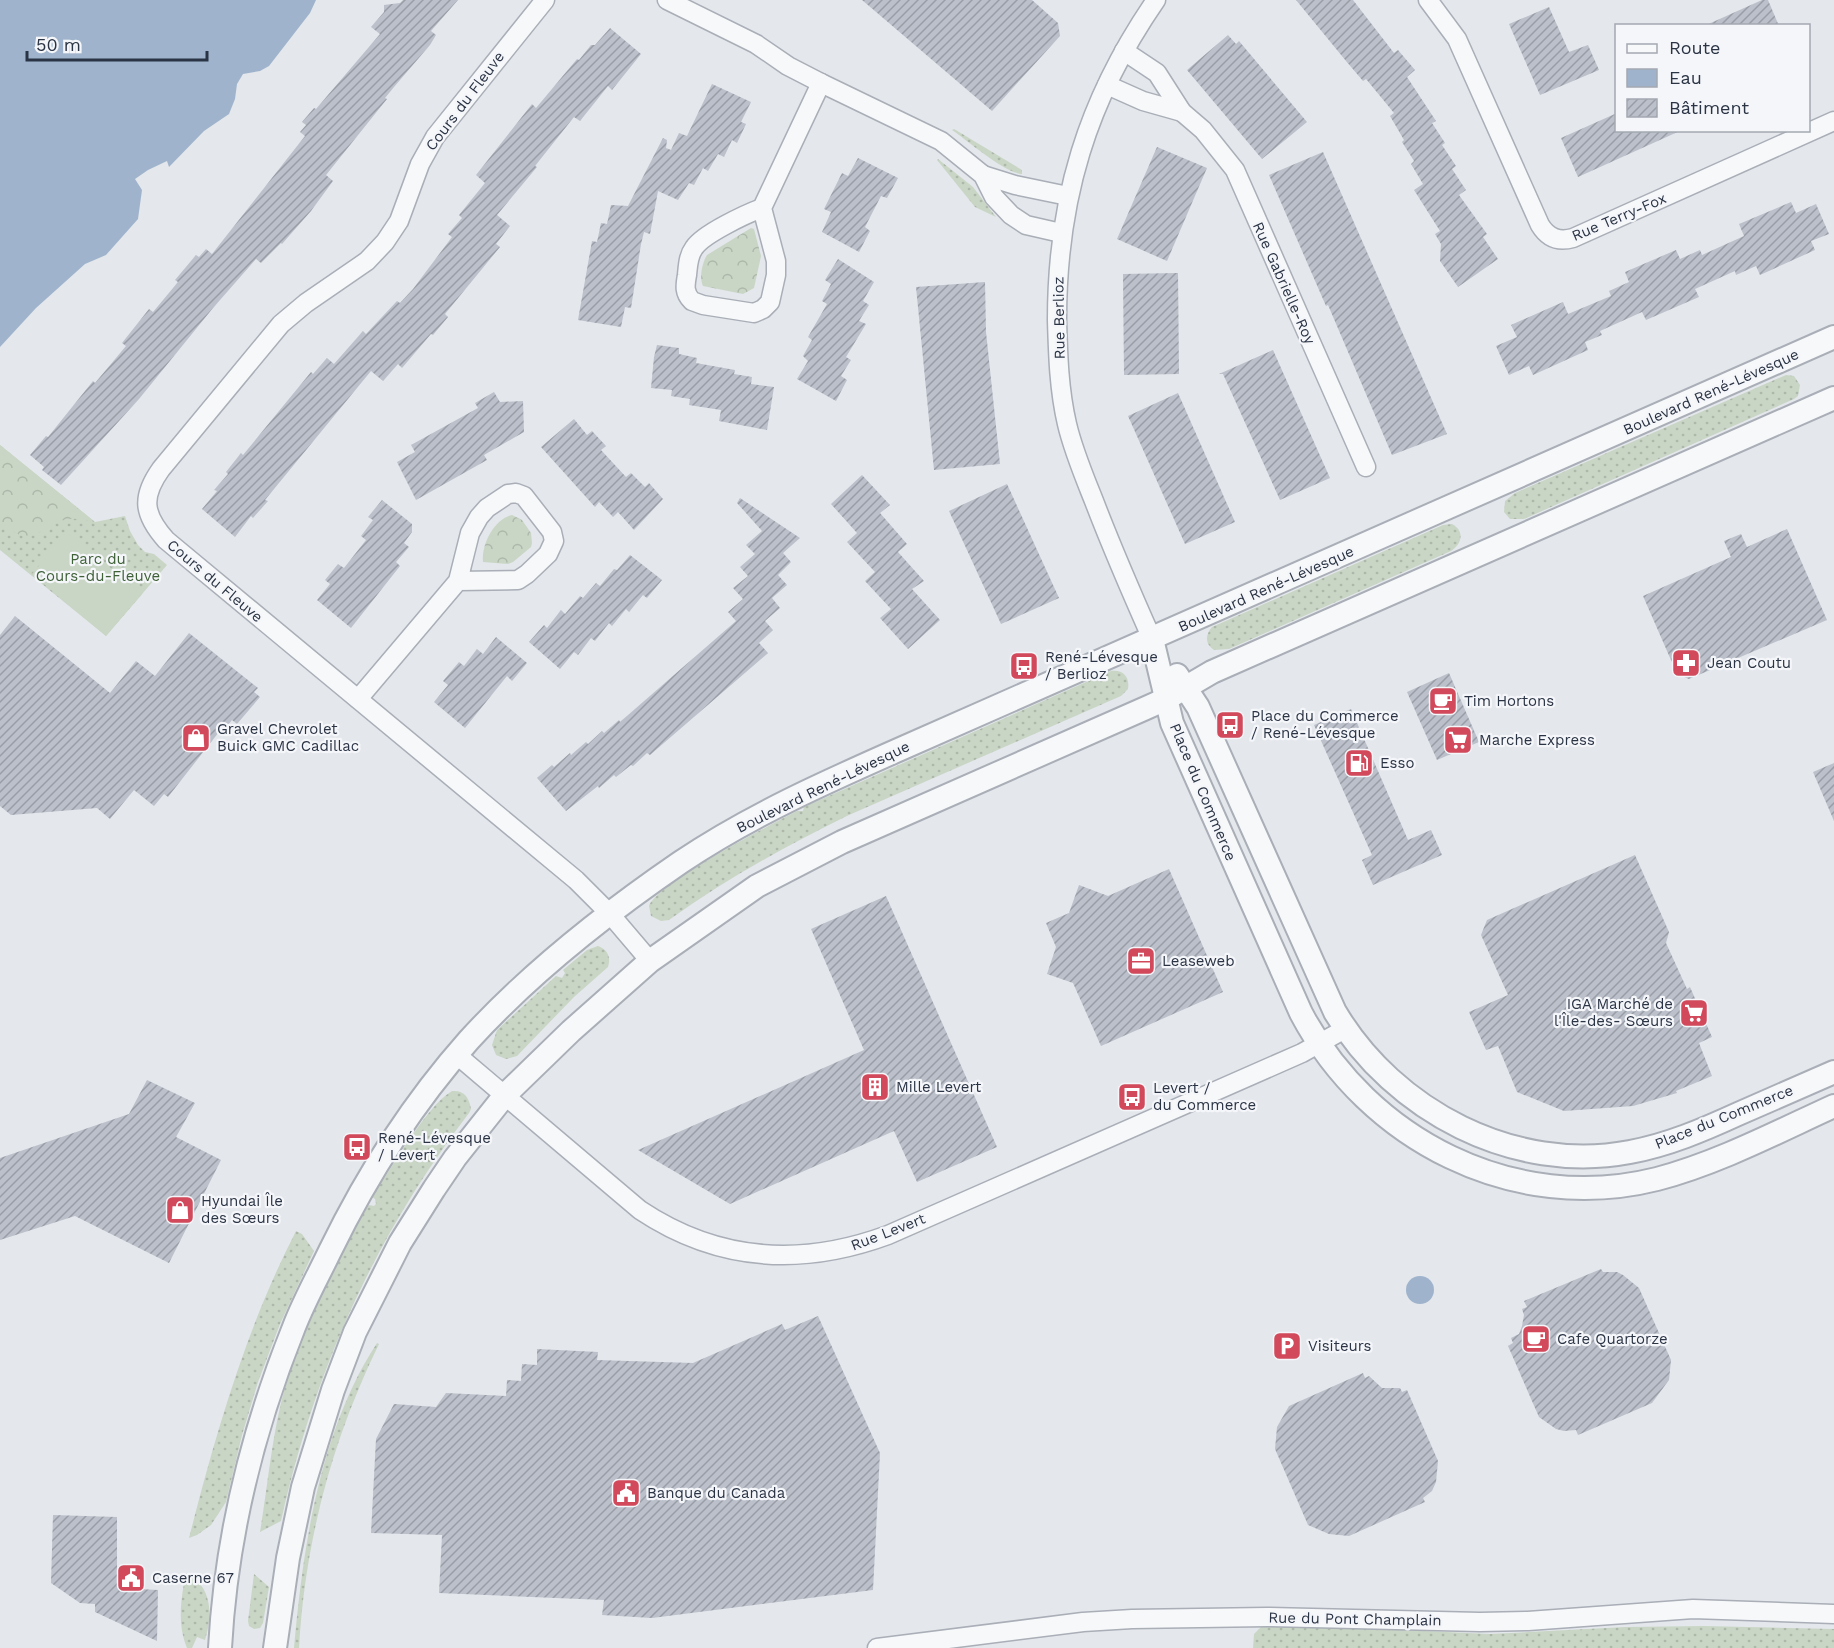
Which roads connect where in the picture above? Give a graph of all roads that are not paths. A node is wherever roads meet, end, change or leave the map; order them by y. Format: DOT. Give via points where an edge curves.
graph roads {
  1 [pos="545,0"];
  2 [pos="667,0"];
  3 [pos="1156,0"];
  4 [pos="1428,0"];
  5 [pos="1125,51"];
  6 [pos="821,83"];
  7 [pos="1107,85"];
  8 [pos="1182,112"];
  9 [pos="1834,121"];
  10 [pos="1809,132"];
  11 [pos="1810,132"];
  12 [pos="982,174"];
  13 [pos="1068,196"];
  14 [pos="762,208"];
  15 [pos="1062,233"];
  16 [pos="1834,338"];
  17 [pos="1834,398"];
  18 [pos="1365,467"];
  19 [pos="458,581"];
  20 [pos="1152,639"];
  21 [pos="1176,693"];
  22 [pos="358,699"];
  23 [pos="610,914"];
  24 [pos="650,961"];
  25 [pos="1345,1029"];
  26 [pos="1318,1044"];
  27 [pos="457,1055"];
  28 [pos="1834,1072"];
  29 [pos="506,1095"];
  30 [pos="1834,1106"];
  31 [pos="1834,1614"];
  32 [pos="220,1648"];
  33 [pos="275,1648"];
  34 [pos="878,1648"];
  1 -- 22 [label="street, Cours du Fleuve" via="435,137 420,164 399,221 385,242 367,261 306,303 269,336 167,460 147,493 150,516 166,540"];
  2 -- 6 [label="street" via="756,44"];
  3 -- 5 [label="street, Rue Berlioz"];
  4 -- 10 [label="street, Rue Terry-Fox" via="1457,39 1540,225 1546,234 1557,239 1573,238"];
  5 -- 7 [label="street, Rue Berlioz"];
  5 -- 8 [label="street, Rue Gabrielle-Roy" via="1157,73"];
  6 -- 12 [label="street" via="942,141"];
  6 -- 14 [label="street"];
  7 -- 8 [label="street, Rue Gabrielle-Roy"];
  7 -- 13 [label="street, Rue Berlioz"];
  8 -- 18 [label="street, Rue Gabrielle-Roy" via="1203,130 1234,170"];
  9 -- 11 [label="street, Rue Terry-Fox"];
  12 -- 13 [label="street"];
  12 -- 15 [label="street" via="994,197 1011,215 1026,225"];
  13 -- 15 [label="street, Rue Berlioz"];
  14 -- 14 [label="street" via="693,248 685,289 692,301 754,313 767,306 776,261"];
  15 -- 20 [label="street, Rue Berlioz" via="1058,339 1067,422 1098,512"];
  16 -- 20 [label="street, Boulevard René-Lévesque"];
  17 -- 21 [label="street" via="1212,672"];
  19 -- 19 [label="street" via="518,580 548,554 554,541 552,532 524,496 508,494 479,517 470,533"];
  19 -- 22 [label="street"];
  20 -- 21 [label="street, Place du Commerce"];
  20 -- 23 [label="street, Boulevard René-Lévesque" via="854,769 763,813 680,863"];
  21 -- 24 [label="street" via="807,859 737,899"];
  21 -- 25 [label="street, Place du Commerce" via="1203,716 1320,983"];
  21 -- 26 [label="street, Place du Commerce" via="1172,723 1296,1003"];
  22 -- 23 [label="street, Cours du Fleuve" via="576,880"];
  23 -- 24 [label="street, Cours du Fleuve"];
  23 -- 27 [label="street, Boulevard René-Lévesque" via="537,974"];
  24 -- 29 [label="street" via="570,1030"];
  25 -- 26 [label="street, Rue Levert"];
  25 -- 28 [label="street, Place du Commerce" via="1384,1075 1447,1121 1492,1140 1560,1155 1628,1153 1672,1142"];
  26 -- 29 [label="street, Rue Levert" via="888,1235 843,1250 799,1255 737,1251 676,1232 640,1210"];
  26 -- 30 [label="street, Place du Commerce" via="1369,1103 1431,1148 1485,1171 1546,1185 1604,1187 1655,1180 1722,1156"];
  27 -- 29 [label="street, Rue Levert"];
  27 -- 32 [label="street, Boulevard René-Lévesque" via="372,1172 295,1324 266,1404 243,1485 229,1562"];
  29 -- 33 [label="street" via="434,1189 396,1251 355,1332 303,1487"];
  31 -- 34 [label="street, Rue du Pont Champlain" via="1693,1609 1497,1622 1172,1617 1083,1622"];
}
